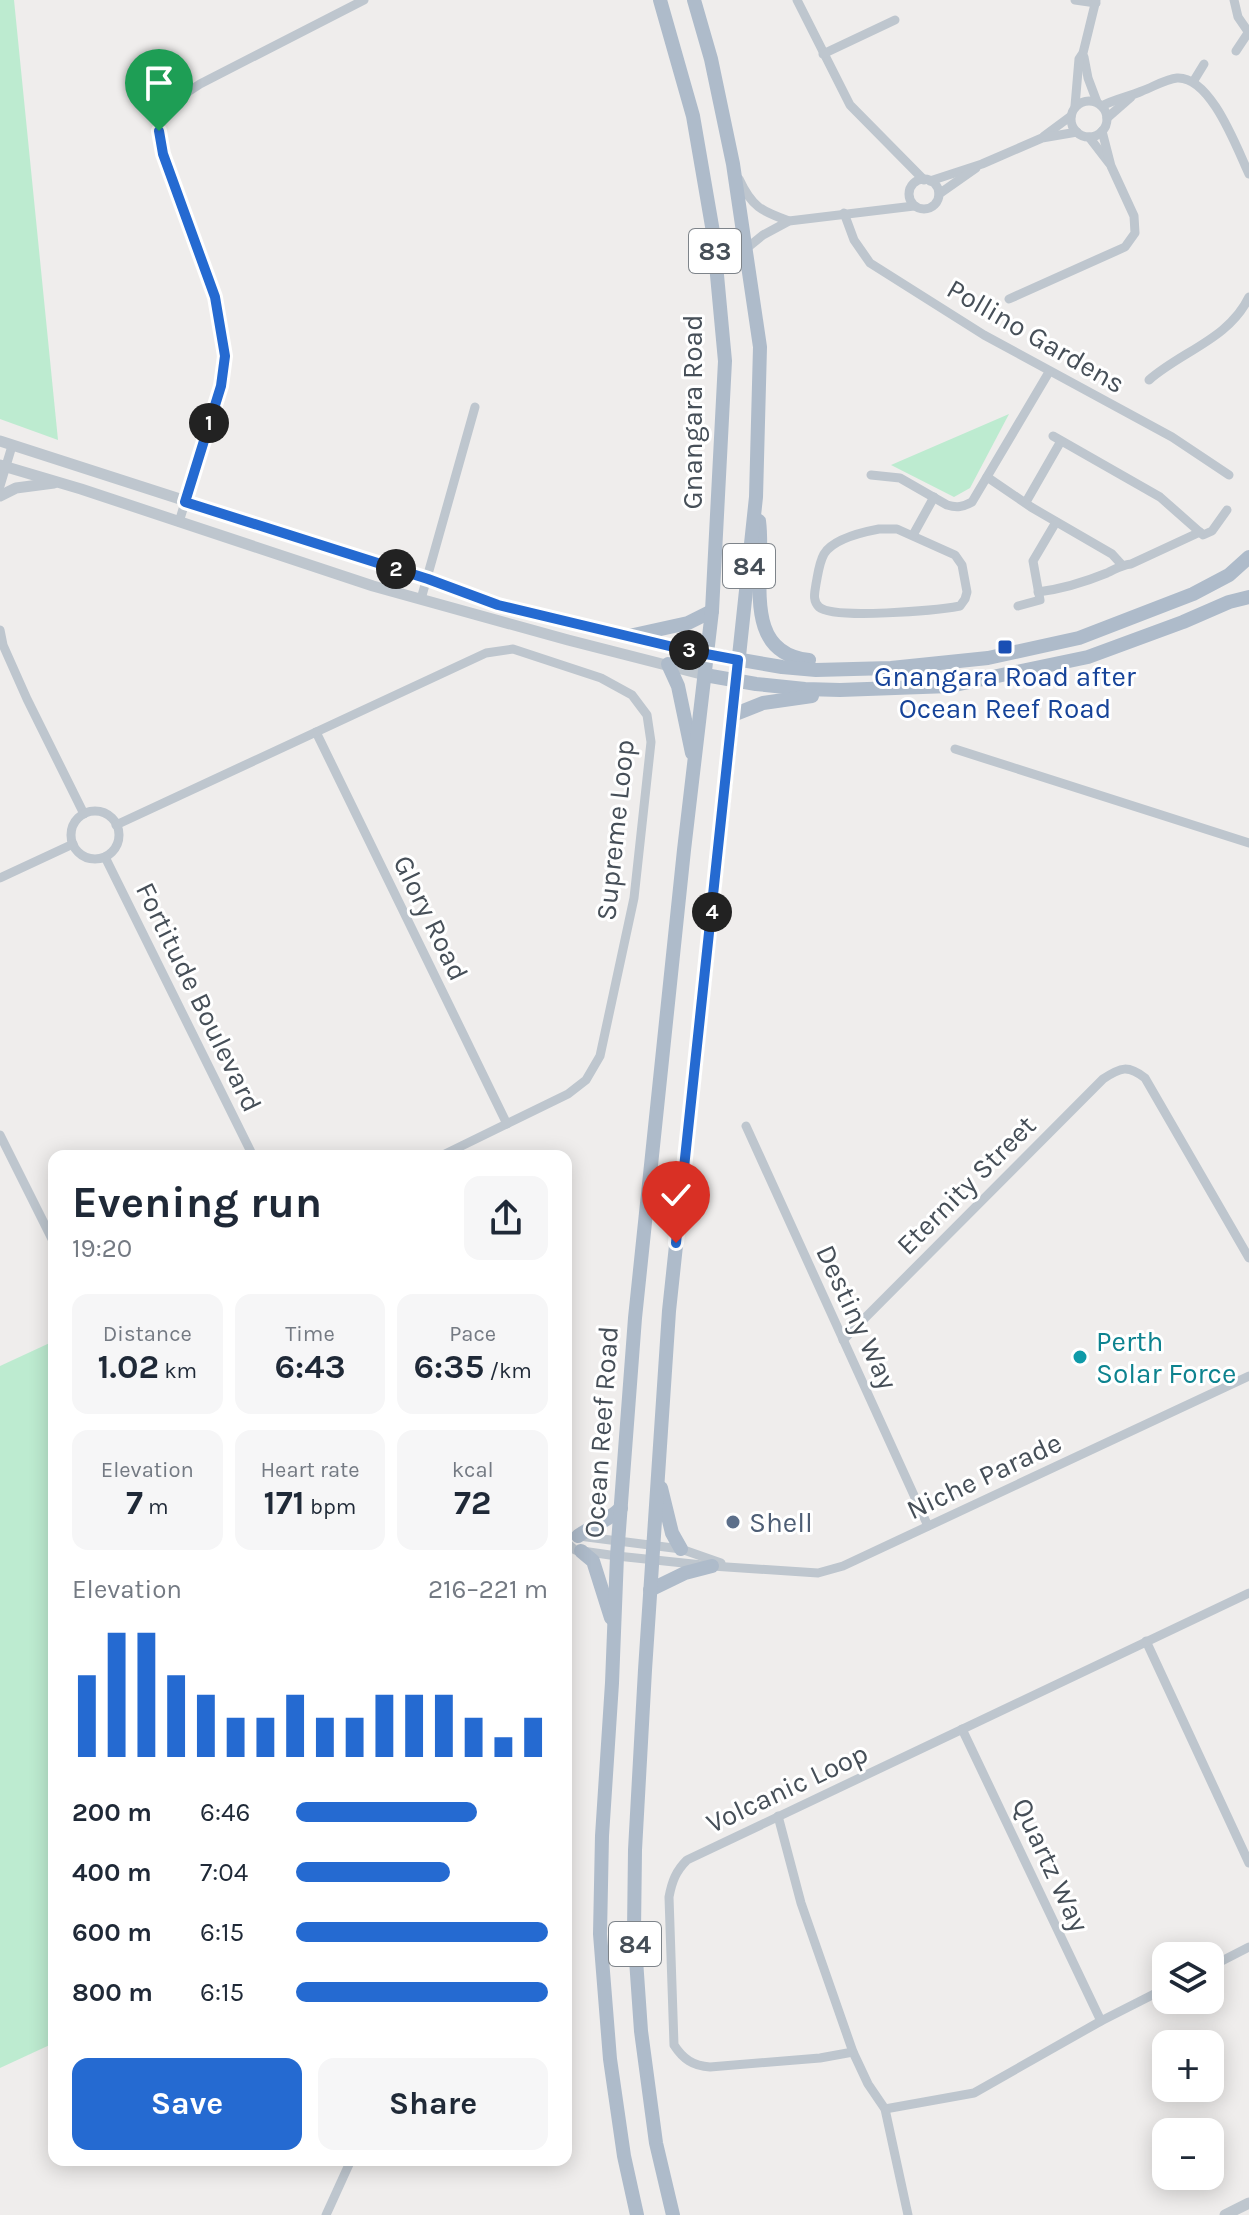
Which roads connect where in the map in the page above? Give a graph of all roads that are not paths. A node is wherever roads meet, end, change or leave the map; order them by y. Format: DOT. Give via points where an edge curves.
graph roads {
  1 [pos="364,0"];
  2 [pos="660,0"];
  3 [pos="694,0"];
  4 [pos="797,0"];
  5 [pos="1075,0"];
  6 [pos="1234,0"];
  7 [pos="1096,2"];
  8 [pos="895,20"];
  9 [pos="1249,33"];
  10 [pos="1236,51"];
  11 [pos="1083,53"];
  12 [pos="823,54"];
  13 [pos="1204,64"];
  14 [pos="1193,82"];
  15 [pos="1134,95"];
  16 [pos="1099,104"];
  17 [pos="1073,111"];
  18 [pos="1107,118"];
  19 [pos="1102,131"];
  20 [pos="1077,132"];
  21 [pos="1089,137"];
  22 [pos="1042,138"];
  23 [pos="733,164"];
  24 [pos="982,164"];
  25 [pos="1111,166"];
  26 [pos="1249,174"];
  27 [pos="919,183"];
  28 [pos="939,194"];
  29 [pos="914,206"];
  30 [pos="885,209"];
  31 [pos="844,213"];
  32 [pos="789,221"];
  33 [pos="747,248"];
  34 [pos="1249,297"];
  35 [pos="1009,299"];
  36 [pos="1049,372"];
  37 [pos="1149,380"];
  38 [pos="475,407"];
  39 [pos="6,444"];
  40 [pos="2,466"];
  41 [pos="871,475"];
  42 [pos="1229,475"];
  43 [pos="987,477"];
  44 [pos="59,483"];
  45 [pos="0,486"];
  46 [pos="0,496"];
  47 [pos="756,497"];
  48 [pos="934,497"];
  49 [pos="185,502"];
  50 [pos="1026,502"];
  51 [pos="1227,510"];
  52 [pos="179,522"];
  53 [pos="1056,522"];
  54 [pos="1200,532"];
  55 [pos="913,535"];
  56 [pos="1249,557"];
  57 [pos="1122,565"];
  58 [pos="428,579"];
  59 [pos="1038,592"];
  60 [pos="1249,597"];
  61 [pos="421,599"];
  62 [pos="1018,606"];
  63 [pos="712,611"];
  64 [pos="0,630"];
  65 [pos="629,636"];
  66 [pos="707,654"];
  67 [pos="738,660"];
  68 [pos="668,664"];
  69 [pos="891,668"];
  70 [pos="705,675"];
  71 [pos="737,680"];
  72 [pos="840,690"];
  73 [pos="733,715"];
  74 [pos="316,732"];
  75 [pos="955,749"];
  76 [pos="695,770"];
  77 [pos="84,814"];
  78 [pos="116,825"];
  79 [pos="1249,843"];
  80 [pos="73,844"];
  81 [pos="105,857"];
  82 [pos="0,878"];
  83 [pos="507,1124"];
  84 [pos="746,1126"];
  85 [pos="0,1135"];
  86 [pos="250,1150"];
  87 [pos="453,1150"];
  88 [pos="48,1231"];
  89 [pos="1249,1258"];
  90 [pos="843,1340"];
  91 [pos="1249,1376"];
  92 [pos="658,1476"];
  93 [pos="621,1508"];
  94 [pos="928,1526"];
  95 [pos="573,1542"];
  96 [pos="618,1549"];
  97 [pos="681,1549"];
  98 [pos="653,1553"];
  99 [pos="720,1566"];
  100 [pos="650,1590"];
  101 [pos="1249,1593"];
  102 [pos="615,1629"];
  103 [pos="1146,1641"];
  104 [pos="962,1729"];
  105 [pos="778,1816"];
  106 [pos="1249,1863"];
  107 [pos="1249,1947"];
  108 [pos="1224,1960"];
  109 [pos="1152,1995"];
  110 [pos="1101,2021"];
  111 [pos="853,2052"];
  112 [pos="885,2109"];
  113 [pos="348,2166"];
  114 [pos="1249,2203"];
  115 [pos="326,2215"];
  116 [pos="637,2215"];
  117 [pos="673,2215"];
  118 [pos="908,2215"];
  119 [pos="1225,2215"];
  1 -- 49 [label="street" via="200,84 171,103 163,115 163,154 215,297 225,356 221,386"];
  2 -- 63 [label="main road, Gnangara Road / 83" via="693,116 713,232 725,361"];
  3 -- 23 [label="main road, 83"];
  4 -- 12 [label="street"];
  5 -- 7 [label="street"];
  6 -- 9 [label="street"];
  7 -- 11 [label="street"];
  8 -- 12 [label="street"];
  9 -- 10 [label="street"];
  11 -- 16 [label="street"];
  11 -- 17 [label="street"];
  12 -- 27 [label="street" via="850,105"];
  13 -- 14 [label="street"];
  14 -- 15 [label="street" via="1173,79"];
  14 -- 26 [label="street" via="1216,106"];
  15 -- 16 [label="street"];
  15 -- 18 [label="street"];
  16 -- 17 [label="street" via="1084,101"];
  16 -- 18 [label="street"];
  17 -- 20 [label="street"];
  17 -- 22 [label="street"];
  18 -- 19 [label="street"];
  19 -- 21 [label="street"];
  19 -- 25 [label="street"];
  20 -- 21 [label="street"];
  20 -- 22 [label="street"];
  21 -- 25 [label="street"];
  22 -- 24 [label="street"];
  23 -- 32 [label="street" via="753,205"];
  23 -- 33 [label="main road, 83"];
  24 -- 27 [label="street"];
  24 -- 28 [label="street"];
  25 -- 35 [label="street" via="1134,216 1135,233 1125,247"];
  27 -- 28 [label="street" via="937,188"];
  27 -- 29 [label="street"];
  27 -- 30 [label="street"];
  28 -- 29 [label="street" via="930,208"];
  29 -- 30 [label="street"];
  30 -- 31 [label="street"];
  31 -- 32 [label="street"];
  31 -- 36 [label="street, Pollino Gardens" via="870,263"];
  32 -- 33 [label="street"];
  33 -- 47 [label="main road, 83" via="760,347"];
  34 -- 37 [label="street" via="1217,334"];
  36 -- 42 [label="street, Pollino Gardens" via="1172,437"];
  36 -- 43 [label="street"];
  38 -- 58 [label="street"];
  39 -- 40 [label="street"];
  39 -- 49 [label="street"];
  40 -- 44 [label="street"];
  40 -- 45 [label="street"];
  41 -- 48 [label="street" via="900,478"];
  43 -- 48 [label="street" via="964,507"];
  43 -- 50 [label="street"];
  44 -- 46 [label="street" via="16,488"];
  44 -- 52 [label="street"];
  47 -- 67 [label="main road, 84"];
  47 -- 69 [label="main road, 83" via="762,539 760,594 768,638 794,659"];
  48 -- 55 [label="street"];
  49 -- 52 [label="street"];
  49 -- 58 [label="street"];
  50 -- 53 [label="street"];
  50 -- 54 [label="street" via="1057,439 1160,497"];
  51 -- 54 [label="street" via="1209,533"];
  52 -- 61 [label="street"];
  53 -- 57 [label="street"];
  53 -- 59 [label="street" via="1033,561"];
  54 -- 57 [label="street"];
  55 -- 55 [label="street" via="879,529 829,547 814,597 820,607 861,613 960,606 967,592 962,565 955,555"];
  56 -- 69 [label="main road, 83" via="1193,594 1079,638 988,658"];
  57 -- 59 [label="street" via="1061,589"];
  58 -- 61 [label="street"];
  58 -- 65 [label="street" via="498,605"];
  59 -- 62 [label="street" via="1040,600"];
  60 -- 72 [label="main road" via="1088,657 950,686"];
  61 -- 68 [label="street"];
  63 -- 65 [label="main road" via="688,623"];
  63 -- 66 [label="main road, Gnangara Road / 83"];
  64 -- 77 [label="street" via="27,699"];
  65 -- 66 [label="street"];
  66 -- 67 [label="main road"];
  66 -- 70 [label="main road, Ocean Reef Road / 83"];
  67 -- 69 [label="main road, 83" via="816,670"];
  67 -- 71 [label="main road, 84"];
  68 -- 70 [label="street"];
  68 -- 76 [label="main road" via="678,686"];
  70 -- 71 [label="main road"];
  70 -- 76 [label="main road, Ocean Reef Road / 84"];
  71 -- 72 [label="main road"];
  71 -- 73 [label="main road, 84"];
  72 -- 73 [label="main road" via="763,703"];
  73 -- 92 [label="main road, 84" via="669,1311"];
  74 -- 78 [label="street, Supreme Loop"];
  74 -- 83 [label="street, Glory Road"];
  74 -- 83 [label="street, Supreme Loop" via="486,653 513,649 601,678 632,695 647,715 651,742 634,898 600,1056 586,1080 568,1094"];
  75 -- 79 [label="street"];
  76 -- 93 [label="main road, Ocean Reef Road / 84" via="637,1304"];
  77 -- 78 [label="street" via="106,814"];
  77 -- 80 [label="street" via="73,826"];
  78 -- 81 [label="street" via="116,847"];
  80 -- 81 [label="street" via="89,859"];
  80 -- 82 [label="street"];
  81 -- 86 [label="street, Fortitude Boulevard"];
  83 -- 87 [label="street, Supreme Loop"];
  84 -- 90 [label="street, Destiny Way"];
  85 -- 88 [label="street"];
  89 -- 90 [label="street, Eternity Street" via="1145,1078 1124,1068 1103,1079"];
  90 -- 94 [label="street, Destiny Way"];
  91 -- 94 [label="street, Niche Parade"];
  92 -- 97 [label="main road"];
  92 -- 98 [label="main road, 84"];
  93 -- 95 [label="main road"];
  93 -- 96 [label="main road, Ocean Reef Road / 84"];
  94 -- 99 [label="street, Niche Parade" via="818,1573"];
  95 -- 96 [label="street"];
  95 -- 96 [label="street"];
  95 -- 102 [label="main road" via="596,1568"];
  96 -- 98 [label="street, Niche Parade"];
  96 -- 102 [label="main road, Ocean Reef Road / 84"];
  97 -- 98 [label="street, Niche Parade"];
  97 -- 99 [label="street, Niche Parade"];
  98 -- 99 [label="street, Niche Parade"];
  98 -- 100 [label="main road, 84"];
  99 -- 100 [label="main road" via="685,1573"];
  100 -- 117 [label="main road, 84" via="634,1931 647,2081"];
  101 -- 103 [label="street, Volcanic Loop"];
  102 -- 116 [label="main road, Ocean Reef Road / 84" via="600,1934 612,2072"];
  103 -- 104 [label="street, Volcanic Loop"];
  103 -- 106 [label="street"];
  104 -- 105 [label="street, Volcanic Loop"];
  104 -- 110 [label="street, Quartz Way"];
  105 -- 111 [label="street" via="801,1903"];
  105 -- 111 [label="street, Volcanic Loop" via="687,1860 673,1879 669,1897 674,2045 689,2062 710,2067"];
  107 -- 108 [label="street"];
  109 -- 110 [label="street"];
  110 -- 112 [label="street" via="974,2093"];
  111 -- 112 [label="street"];
  112 -- 118 [label="street"];
  113 -- 115 [label="street"];
  114 -- 119 [label="street"];
}
